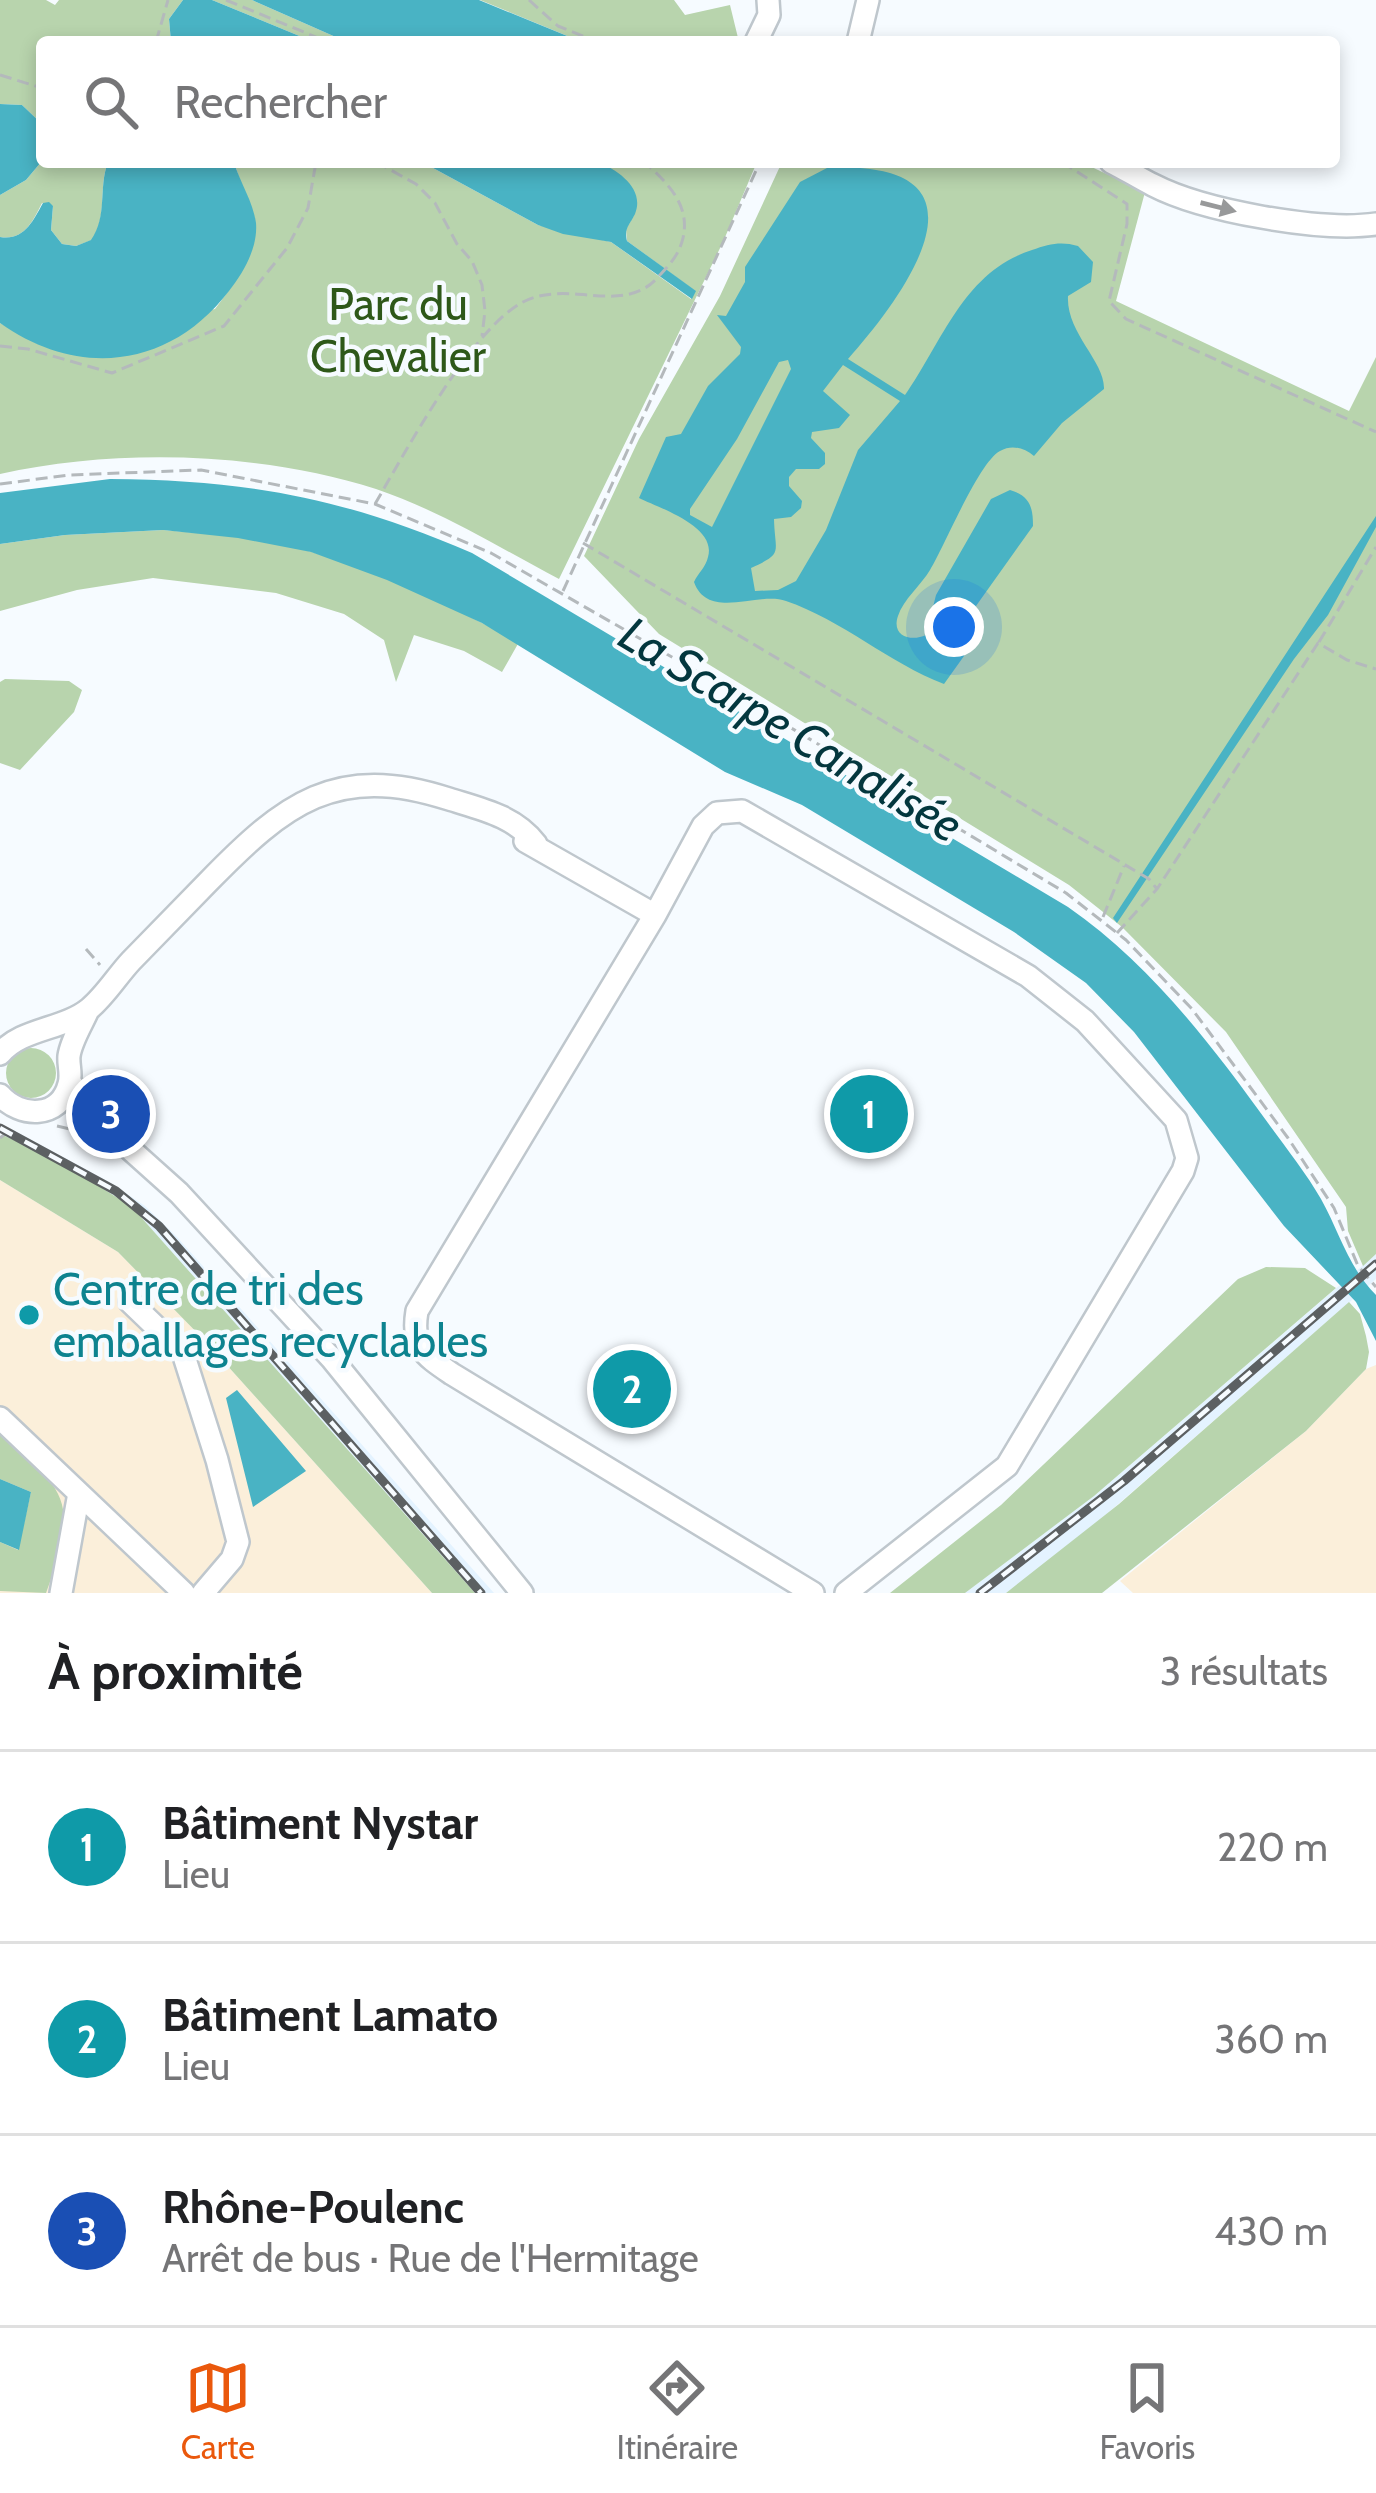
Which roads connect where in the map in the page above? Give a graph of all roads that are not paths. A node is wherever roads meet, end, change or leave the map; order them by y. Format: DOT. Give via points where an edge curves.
graph roads {
  1 [pos="768,0"];
  2 [pos="868,0"];
  3 [pos="759,36"];
  4 [pos="859,36"];
  5 [pos="1122,168"];
  6 [pos="1376,224"];
  7 [pos="655,915"];
  8 [pos="88,1010"];
  9 [pos="18,1036"];
  10 [pos="0,1054"];
  11 [pos="69,1071"];
  12 [pos="0,1095"];
  13 [pos="37,1111"];
  14 [pos="0,1124"];
  15 [pos="103,1124"];
  16 [pos="130,1301"];
  17 [pos="0,1418"];
  18 [pos="79,1493"];
  19 [pos="61,1593"];
  20 [pos="184,1593"];
  21 [pos="202,1593"];
  22 [pos="522,1593"];
  23 [pos="813,1593"];
  24 [pos="846,1593"];
  1 -- 3 [label="street"];
  2 -- 4 [label="street"];
  5 -- 6 [label="street, one-way" via="1208,206"];
  7 -- 8 [label="street" via="454,801 357,786 291,806"];
  7 -- 23 [label="street" via="417,1311 413,1331 417,1348 452,1374"];
  7 -- 24 [label="street" via="703,826 717,813 742,812 1028,976 1085,1021 1176,1120 1184,1140 1184,1171 1006,1466"];
  8 -- 9 [label="street"];
  8 -- 11 [label="street"];
  9 -- 10 [label="street"];
  9 -- 11 [label="street" via="54,1042"];
  11 -- 13 [label="street" via="62,1099"];
  11 -- 15 [label="street"];
  12 -- 13 [label="street" via="12,1107"];
  13 -- 14 [label="street"];
  13 -- 15 [label="street"];
  15 -- 22 [label="street" via="248,1264"];
  16 -- 21 [label="street" via="183,1353 238,1542"];
  17 -- 18 [label="street"];
  18 -- 19 [label="street"];
  18 -- 20 [label="street"];
}
